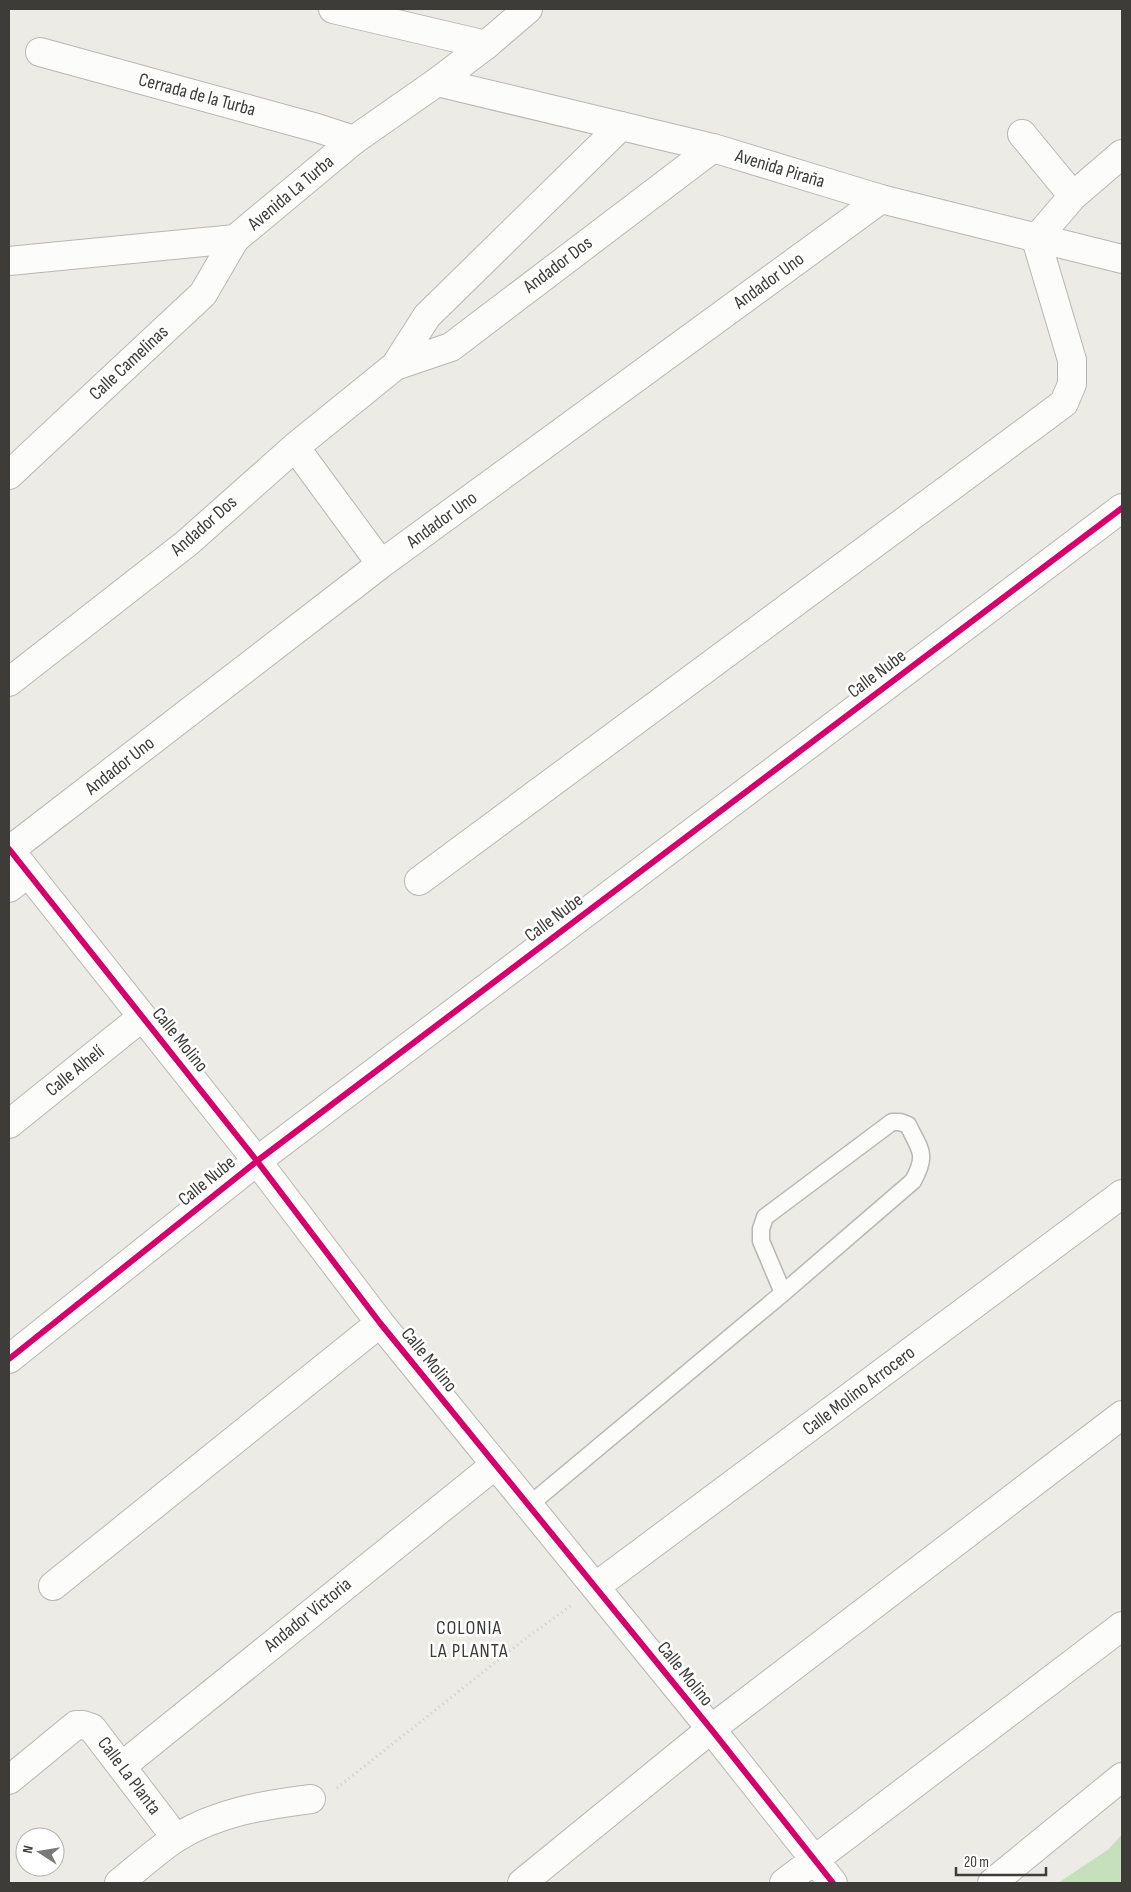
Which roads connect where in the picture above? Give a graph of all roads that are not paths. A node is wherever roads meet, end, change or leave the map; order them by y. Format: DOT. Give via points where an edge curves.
graph roads {
  1 [pos="333,9"];
  2 [pos="528,9"];
  3 [pos="486,45"];
  4 [pos="40,52"];
  5 [pos="437,82"];
  6 [pos="621,126"];
  7 [pos="1022,134"];
  8 [pos="354,140"];
  9 [pos="713,148"];
  10 [pos="1122,154"];
  11 [pos="1073,196"];
  12 [pos="881,199"];
  13 [pos="235,239"];
  14 [pos="1036,239"];
  15 [pos="10,257"];
  16 [pos="1122,259"];
  17 [pos="395,366"];
  18 [pos="295,446"];
  19 [pos="9,476"];
  20 [pos="1122,508"];
  21 [pos="381,564"];
  22 [pos="9,682"];
  23 [pos="9,850"];
  24 [pos="18,881"];
  25 [pos="419,881"];
  26 [pos="142,1017"];
  27 [pos="9,1124"];
  28 [pos="257,1161"];
  29 [pos="1122,1194"];
  30 [pos="783,1293"];
  31 [pos="380,1323"];
  32 [pos="9,1359"];
  33 [pos="1122,1415"];
  34 [pos="494,1465"];
  35 [pos="528,1506"];
  36 [pos="53,1586"];
  37 [pos="595,1587"];
  38 [pos="1122,1626"];
  39 [pos="711,1729"];
  40 [pos="122,1766"];
  41 [pos="1122,1777"];
  42 [pos="9,1780"];
  43 [pos="311,1799"];
  44 [pos="176,1838"];
  45 [pos="814,1862"];
  46 [pos="119,1883"];
  47 [pos="522,1883"];
  48 [pos="784,1883"];
  49 [pos="833,1883"];
  50 [pos="992,1883"];
  1 -- 3 [label="street"];
  2 -- 3 [label="street, Avenida La Turba"];
  3 -- 5 [label="street, Avenida La Turba"];
  4 -- 8 [label="street, Cerrada de la Turba"];
  5 -- 6 [label="street, Avenida Piraña"];
  5 -- 8 [label="street, Avenida La Turba"];
  6 -- 9 [label="street, Avenida Piraña"];
  6 -- 17 [label="street, Andador Dos" via="427,316"];
  7 -- 11 [label="street"];
  8 -- 13 [label="street, Avenida La Turba"];
  9 -- 12 [label="street, Avenida Piraña"];
  9 -- 17 [label="street, Andador Dos" via="451,347"];
  10 -- 11 [label="street"];
  11 -- 14 [label="street"];
  12 -- 14 [label="street, Avenida Piraña"];
  12 -- 21 [label="street, Andador Uno"];
  13 -- 15 [label="street, Avenida La Turba"];
  13 -- 19 [label="street, Calle Camelinas" via="203,294"];
  14 -- 16 [label="street, Avenida Piraña"];
  14 -- 25 [label="street" via="1072,360 1072,384 1064,403"];
  17 -- 18 [label="street, Andador Dos"];
  18 -- 21 [label="street"];
  18 -- 22 [label="street, Andador Dos" via="186,543"];
  20 -- 28 [label="street, Calle Nube"];
  21 -- 23 [label="street, Andador Uno"];
  23 -- 24 [label="street, Calle Molino"];
  24 -- 26 [label="street, Calle Molino"];
  26 -- 27 [label="street, Calle Alhelí"];
  26 -- 28 [label="street, Calle Molino"];
  28 -- 31 [label="street, Calle Molino"];
  28 -- 32 [label="street, Calle Nube"];
  29 -- 37 [label="street, Calle Molino Arrocero"];
  30 -- 30 [label="lane" via="762,1241 765,1217 892,1122 908,1125 922,1155 921,1167 913,1181"];
  30 -- 35 [label="lane"];
  31 -- 34 [label="street, Calle Molino"];
  31 -- 36 [label="street"];
  33 -- 39 [label="street"];
  34 -- 35 [label="street, Calle Molino"];
  34 -- 40 [label="street, Andador Victoria"];
  35 -- 37 [label="street, Calle Molino"];
  37 -- 39 [label="street, Calle Molino"];
  38 -- 45 [label="street"];
  39 -- 45 [label="street, Calle Molino"];
  39 -- 47 [label="street"];
  40 -- 42 [label="street, Calle La Planta" via="92,1728 76,1725"];
  40 -- 44 [label="street, Calle La Planta"];
  41 -- 50 [label="street"];
  43 -- 44 [label="street" via="252,1807 208,1821"];
  44 -- 46 [label="street"];
  45 -- 48 [label="street"];
  45 -- 49 [label="street, Calle Molino"];
}
